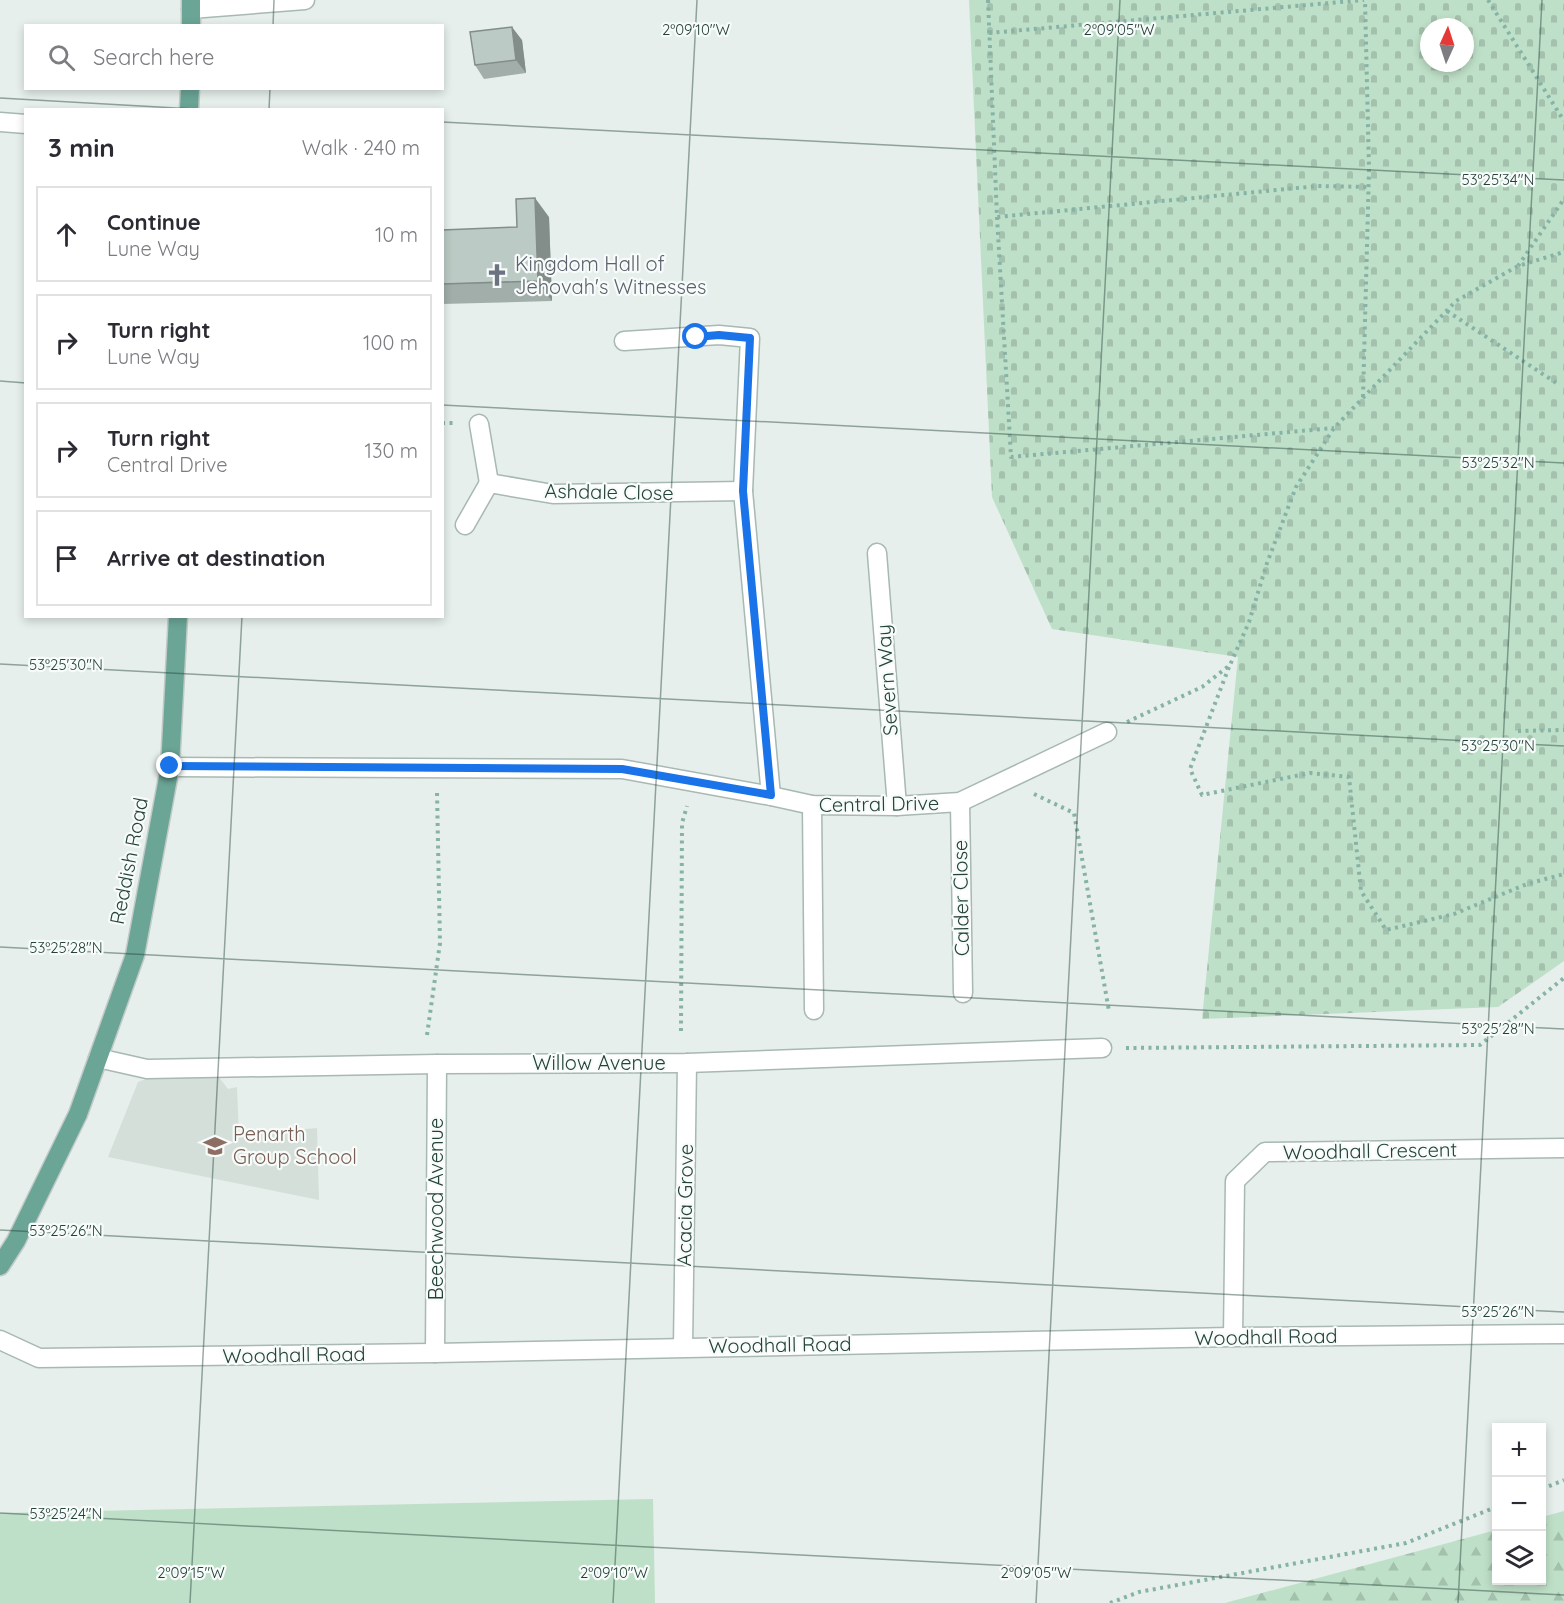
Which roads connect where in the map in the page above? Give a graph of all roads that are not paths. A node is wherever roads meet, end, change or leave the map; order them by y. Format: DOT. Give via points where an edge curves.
graph roads {
  1 [pos="305,0"];
  2 [pos="191,11"];
  3 [pos="190,90"];
  4 [pos="189,108"];
  5 [pos="0,122"];
  6 [pos="24,124"];
  7 [pos="624,341"];
  8 [pos="479,424"];
  9 [pos="489,483"];
  10 [pos="743,491"];
  11 [pos="465,525"];
  12 [pos="877,553"];
  13 [pos="178,618"];
  14 [pos="1107,732"];
  15 [pos="170,766"];
  16 [pos="771,795"];
  17 [pos="960,802"];
  18 [pos="812,805"];
  19 [pos="897,806"];
  20 [pos="963,993"];
  21 [pos="814,1010"];
  22 [pos="1102,1048"];
  23 [pos="98,1058"];
  24 [pos="687,1063"];
  25 [pos="437,1064"];
  26 [pos="1564,1148"];
  27 [pos="0,1266"];
  28 [pos="1564,1334"];
  29 [pos="1233,1337"];
  30 [pos="0,1340"];
  31 [pos="683,1347"];
  32 [pos="435,1353"];
  1 -- 2 [label="street"];
  3 -- 4 [label="main road"];
  5 -- 6 [label="street"];
  7 -- 10 [label="street" via="719,335 750,338"];
  8 -- 9 [label="street"];
  9 -- 10 [label="street, Ashdale Close" via="553,494"];
  9 -- 11 [label="street"];
  10 -- 16 [label="street"];
  12 -- 19 [label="street, Severn Way"];
  13 -- 15 [label="main road, Reddish Road"];
  14 -- 17 [label="street, Central Drive"];
  15 -- 16 [label="street, Central Drive" via="622,769"];
  15 -- 23 [label="main road, Reddish Road" via="135,955"];
  16 -- 18 [label="street, Central Drive"];
  17 -- 19 [label="street, Central Drive"];
  17 -- 20 [label="street, Calder Close"];
  18 -- 19 [label="street, Central Drive"];
  18 -- 21 [label="street"];
  22 -- 24 [label="street, Willow Avenue"];
  23 -- 25 [label="street, Willow Avenue" via="147,1070"];
  23 -- 27 [label="main road, Reddish Road" via="78,1114"];
  24 -- 25 [label="street, Willow Avenue"];
  24 -- 31 [label="street, Acacia Grove"];
  25 -- 32 [label="street, Beechwood Avenue"];
  26 -- 29 [label="street, Woodhall Crescent" via="1265,1152 1235,1181"];
  28 -- 29 [label="street, Woodhall Road"];
  29 -- 31 [label="street, Woodhall Road"];
  30 -- 32 [label="street, Woodhall Road" via="39,1358"];
  31 -- 32 [label="street, Woodhall Road"];
}
